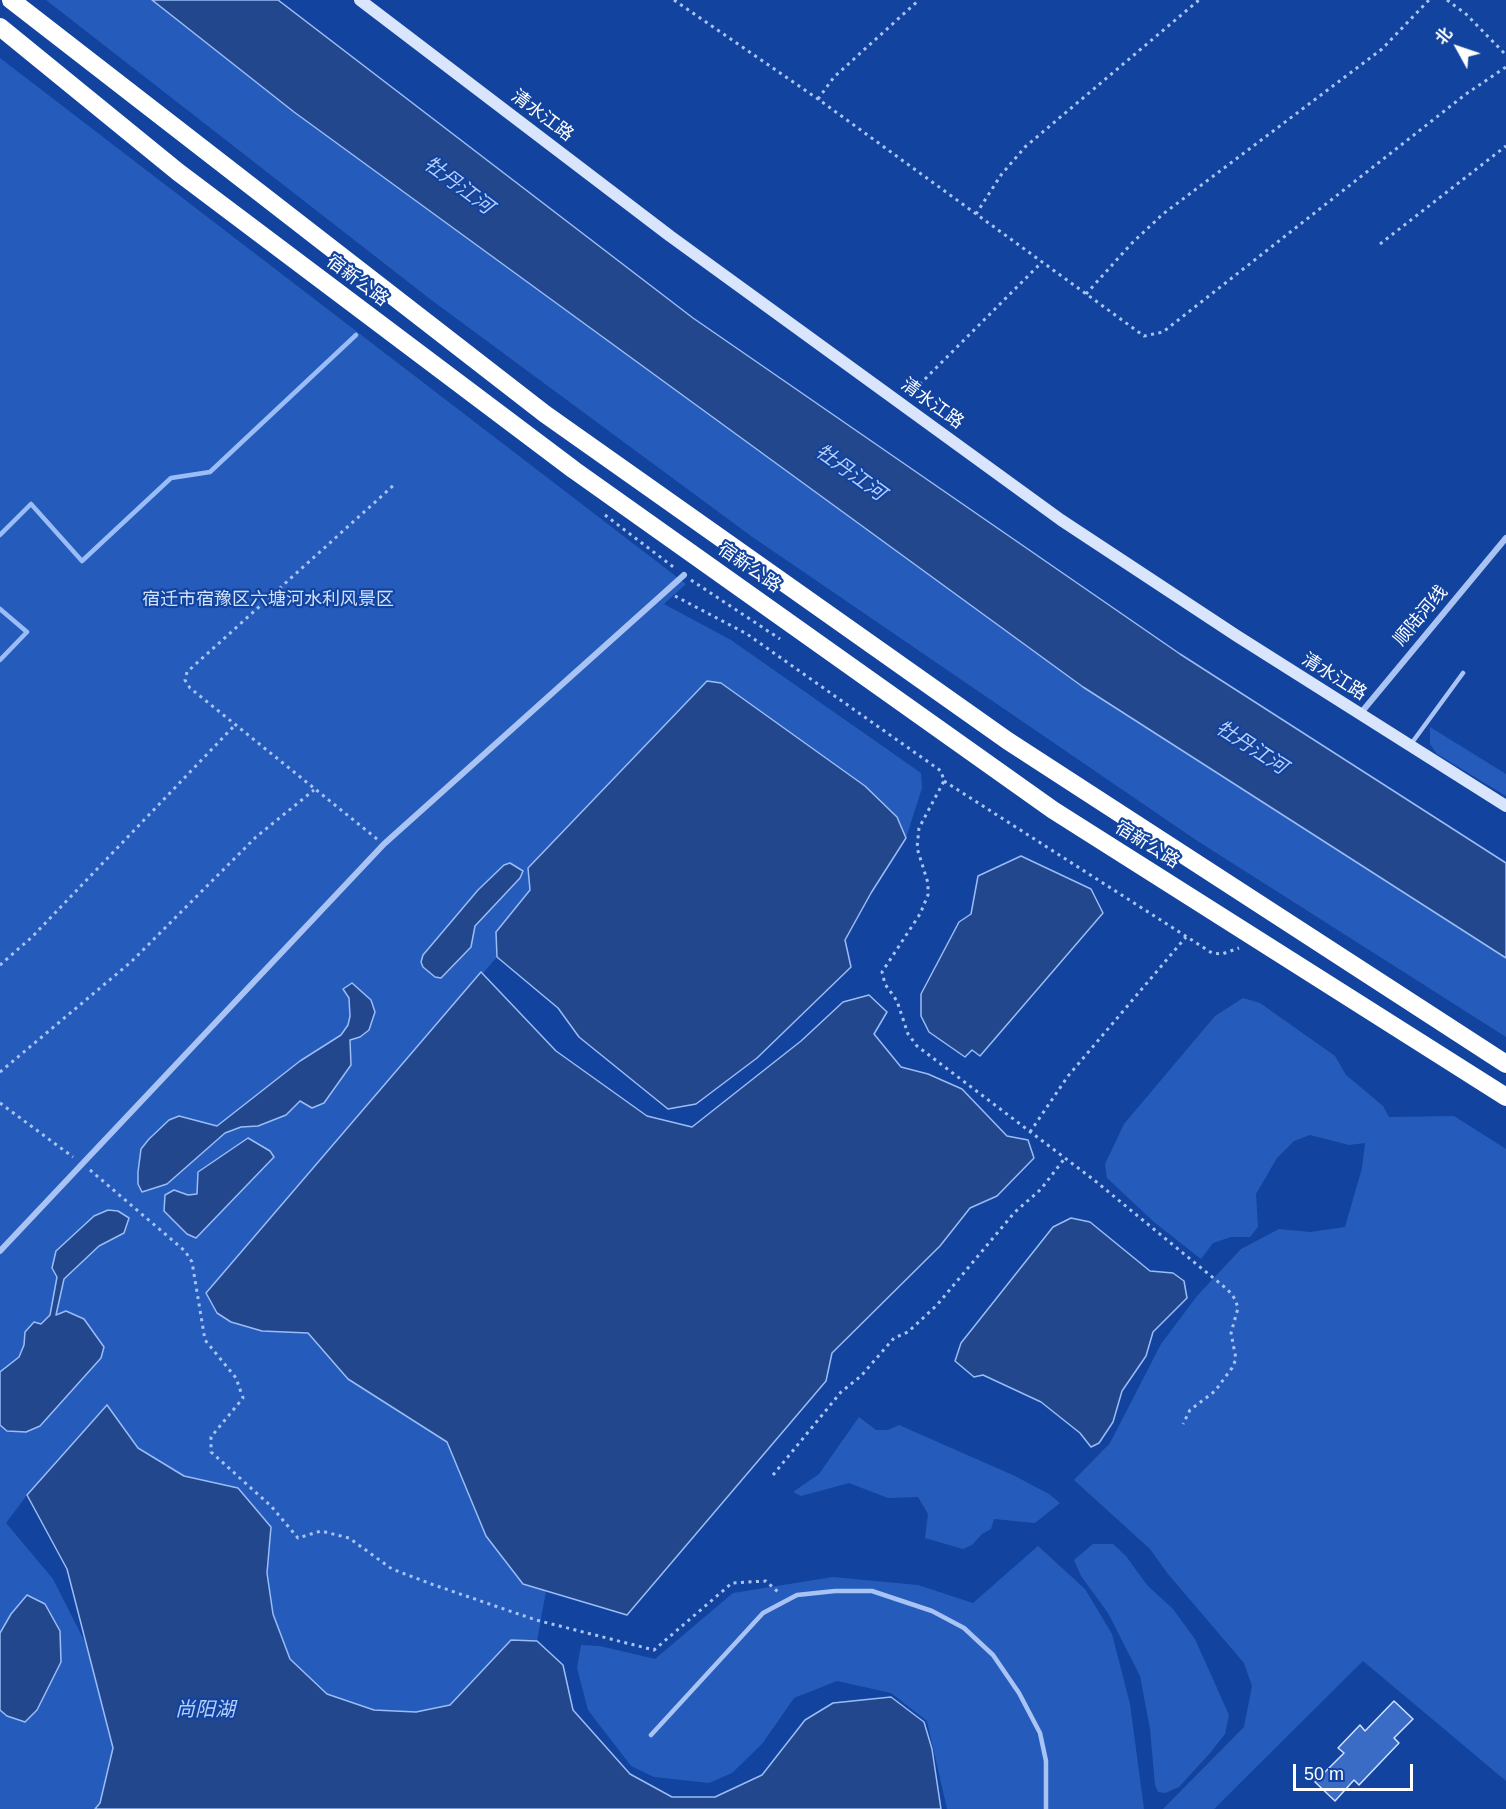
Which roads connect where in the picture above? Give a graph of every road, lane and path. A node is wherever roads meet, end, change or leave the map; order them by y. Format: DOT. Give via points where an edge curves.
graph roads {
  1 [pos="11,0"];
  2 [pos="360,0"];
  3 [pos="674,0"];
  4 [pos="919,0"];
  5 [pos="1199,0"];
  6 [pos="1429,0"];
  7 [pos="1447,0"];
  8 [pos="0,27"];
  9 [pos="1506,55"];
  10 [pos="1506,67"];
  11 [pos="818,99"];
  12 [pos="1506,146"];
  13 [pos="976,214"];
  14 [pos="1380,244"];
  15 [pos="1042,262"];
  16 [pos="1086,294"];
  17 [pos="901,403"];
  18 [pos="395,484"];
  19 [pos="1506,538"];
  20 [pos="684,575"];
  21 [pos="666,591"];
  22 [pos="1463,673"];
  23 [pos="1360,714"];
  24 [pos="235,725"];
  25 [pos="1409,746"];
  26 [pos="944,781"];
  27 [pos="314,789"];
  28 [pos="1506,806"];
  29 [pos="384,844"];
  30 [pos="1186,937"];
  31 [pos="1244,946"];
  32 [pos="0,965"];
  33 [pos="1506,1064"];
  34 [pos="0,1072"];
  35 [pos="1506,1097"];
  36 [pos="0,1103"];
  37 [pos="1030,1132"];
  38 [pos="1065,1158"];
  39 [pos="82,1164"];
  40 [pos="0,1251"];
  41 [pos="1183,1424"];
  42 [pos="773,1475"];
  43 [pos="788,1600"];
  44 [pos="651,1735"];
  45 [pos="1046,1809"];
  1 -- 33 [label="highway, 宿新公路" via="545,414 1008,741"];
  2 -- 17 [label="street, 清水江路" via="670,236"];
  3 -- 11 [label="path"];
  4 -- 11 [label="path" via="834,77"];
  5 -- 13 [label="path" via="1024,147"];
  6 -- 16 [label="path" via="1382,50 1163,214"];
  7 -- 9 [label="path"];
  8 -- 35 [label="highway, 宿新公路" via="178,172 623,505 1053,810"];
  10 -- 16 [label="path" via="1466,94 1163,332 1144,336"];
  11 -- 13 [label="path"];
  12 -- 14 [label="path"];
  13 -- 15 [label="path"];
  15 -- 16 [label="path"];
  15 -- 17 [label="path"];
  17 -- 23 [label="street, 清水江路" via="1061,520"];
  18 -- 24 [label="path" via="188,672 185,680 190,688"];
  19 -- 23 [label="street, 顺陆河线"];
  20 -- 21 [label="street"];
  21 -- 26 [label="path" via="747,634 941,771"];
  21 -- 29 [label="street"];
  22 -- 25 [label="lane"];
  23 -- 25 [label="street, 清水江路"];
  24 -- 27 [label="path"];
  24 -- 32 [label="path" via="32,937"];
  25 -- 28 [label="street, 清水江路"];
  26 -- 30 [label="path"];
  26 -- 37 [label="path" via="919,828 917,848 928,895 882,972 908,1034 917,1046"];
  27 -- 29 [label="path"];
  27 -- 34 [label="path" via="256,837 131,962"];
  29 -- 39 [label="street"];
  30 -- 31 [label="path" via="1212,953 1222,954"];
  30 -- 37 [label="path" via="1068,1076"];
  36 -- 39 [label="path"];
  37 -- 38 [label="path"];
  38 -- 41 [label="path" via="1235,1299 1238,1308 1231,1334 1236,1359 1215,1391 1190,1410"];
  38 -- 42 [label="path" via="937,1305 908,1332 894,1338 861,1376 841,1392"];
  39 -- 40 [label="street"];
  39 -- 43 [label="path" via="185,1251 192,1262 205,1340 236,1378 243,1398 211,1437 211,1452 271,1506 298,1538 321,1531 349,1538 392,1569 434,1585 536,1620 654,1650 732,1583 766,1581"];
  43 -- 44 [label="lane" via="763,1613"];
  43 -- 45 [label="lane" via="797,1595 872,1591 932,1611 964,1628 993,1655 1040,1733 1047,1761"];
}
